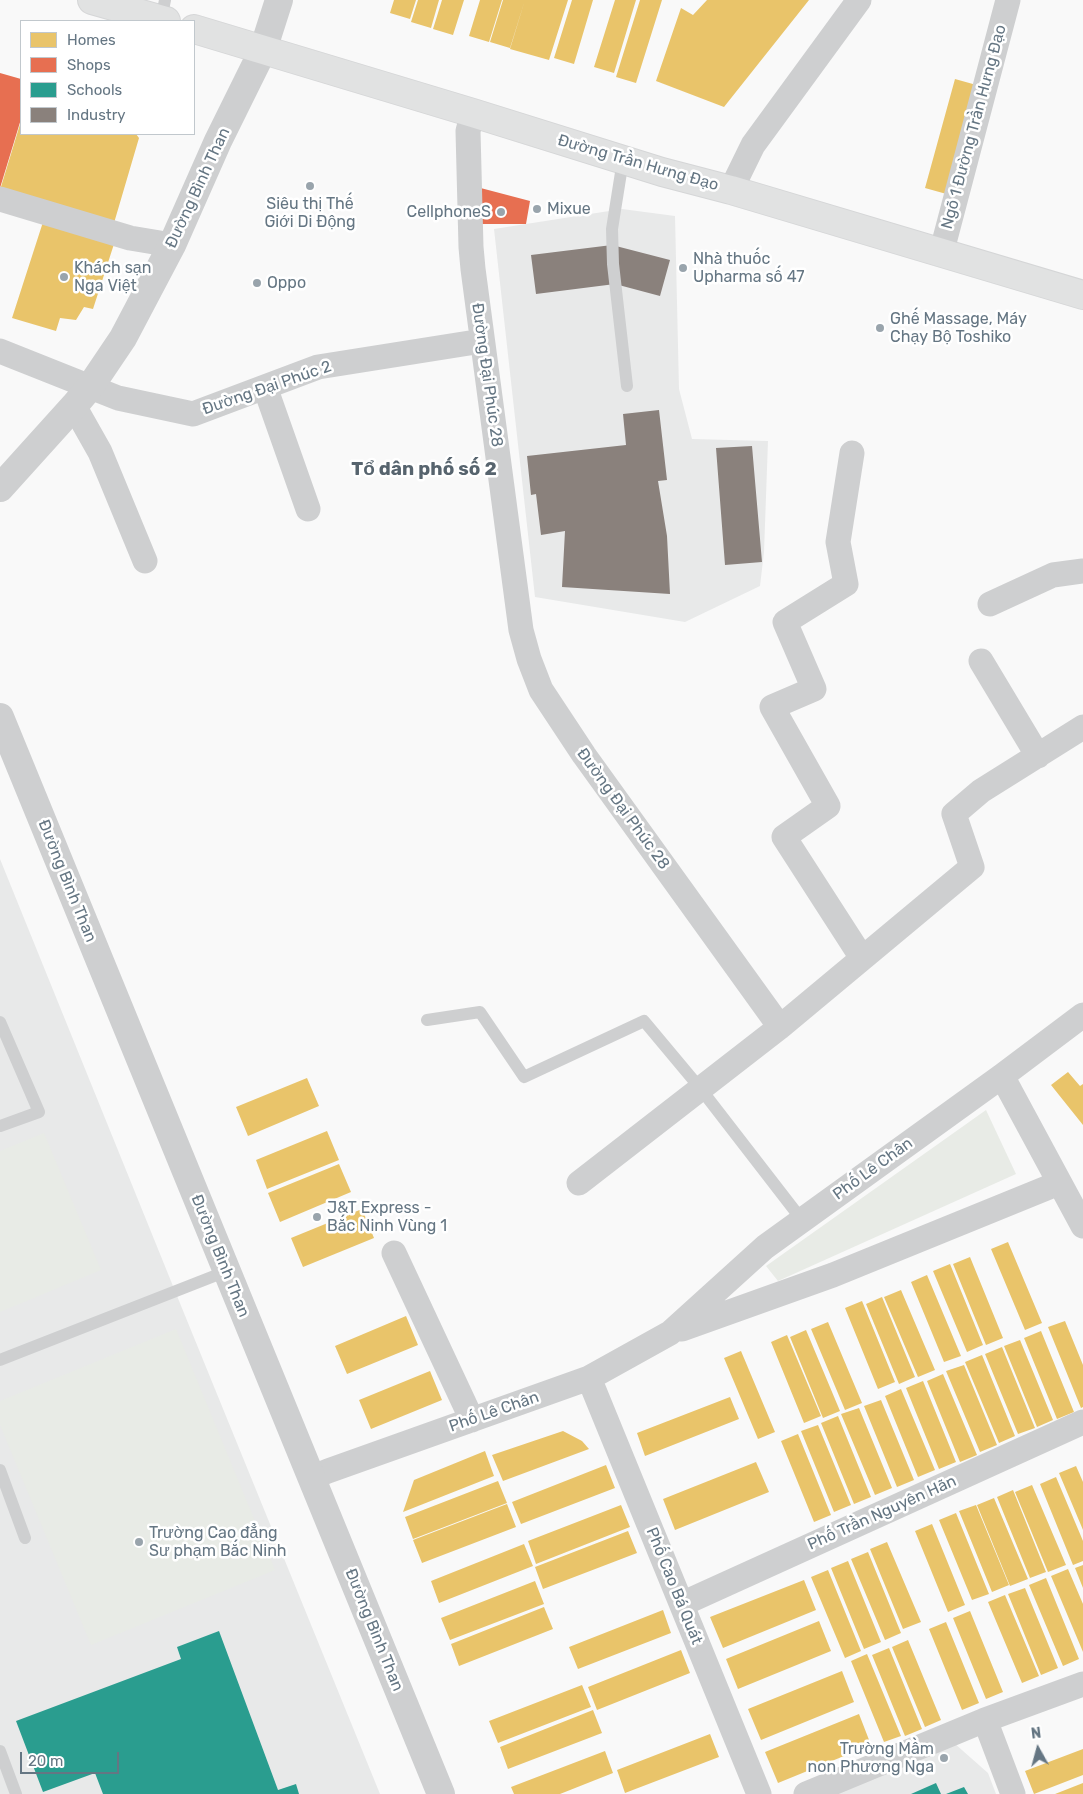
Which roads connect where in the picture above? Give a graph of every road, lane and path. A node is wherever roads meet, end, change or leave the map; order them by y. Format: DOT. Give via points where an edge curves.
graph roads {
  1 [pos="92,0"];
  2 [pos="279,0"];
  3 [pos="859,0"];
  4 [pos="1008,0"];
  5 [pos="164,14"];
  6 [pos="195,29"];
  7 [pos="263,50"];
  8 [pos="474,113"];
  9 [pos="623,160"];
  10 [pos="731,190"];
  11 [pos="0,199"];
  12 [pos="172,245"];
  13 [pos="941,254"];
  14 [pos="1083,295"];
  15 [pos="482,341"];
  16 [pos="0,351"];
  17 [pos="626,386"];
  18 [pos="265,387"];
  19 [pos="82,396"];
  20 [pos="852,453"];
  21 [pos="0,488"];
  22 [pos="308,509"];
  23 [pos="145,561"];
  24 [pos="1083,571"];
  25 [pos="990,604"];
  26 [pos="981,661"];
  27 [pos="0,717"];
  28 [pos="1083,727"];
  29 [pos="1038,756"];
  30 [pos="862,958"];
  31 [pos="1083,1015"];
  32 [pos="427,1020"];
  33 [pos="0,1022"];
  34 [pos="780,1027"];
  35 [pos="1002,1076"];
  36 [pos="700,1088"];
  37 [pos="0,1126"];
  38 [pos="579,1183"];
  39 [pos="1059,1183"];
  40 [pos="802,1220"];
  41 [pos="1083,1226"];
  42 [pos="394,1253"];
  43 [pos="227,1271"];
  44 [pos="670,1333"];
  45 [pos="0,1360"];
  46 [pos="589,1378"];
  47 [pos="472,1420"];
  48 [pos="1083,1422"];
  49 [pos="0,1470"];
  50 [pos="311,1478"];
  51 [pos="25,1538"];
  52 [pos="682,1604"];
  53 [pos="1083,1684"];
  54 [pos="985,1720"];
  55 [pos="0,1751"];
  56 [pos="16,1794"];
  57 [pos="441,1794"];
  58 [pos="759,1794"];
  59 [pos="806,1794"];
  60 [pos="1014,1794"];
  1 -- 5 [label="main road"];
  2 -- 7 [label="street, Đường Bình Than"];
  3 -- 10 [label="street" via="753,145"];
  4 -- 13 [label="street, Ngõ 1 Đường Trần Hưng Đạo"];
  6 -- 7 [label="main road, Đường Trần Hưng Đạo"];
  7 -- 8 [label="main road, Đường Trần Hưng Đạo"];
  7 -- 12 [label="street, Đường Bình Than"];
  8 -- 9 [label="main road, Đường Trần Hưng Đạo"];
  8 -- 15 [label="street, Đường Đại Phúc 28" via="468,131 471,247"];
  9 -- 10 [label="main road, Đường Trần Hưng Đạo"];
  9 -- 17 [label="lane" via="613,222 613,264"];
  10 -- 13 [label="main road, Đường Trần Hưng Đạo"];
  11 -- 12 [label="street" via="130,238"];
  12 -- 19 [label="street, Đường Bình Than" via="123,338"];
  13 -- 14 [label="main road, Đường Trần Hưng Đạo"];
  15 -- 18 [label="street, Đường Đại Phúc 2" via="318,367"];
  15 -- 34 [label="street, Đường Đại Phúc 28" via="521,630 541,690 584,755"];
  16 -- 19 [label="street, Đường Đại Phúc 2"];
  18 -- 19 [label="street, Đường Đại Phúc 2" via="192,414 118,398"];
  18 -- 22 [label="street"];
  19 -- 21 [label="street, Đường Bình Than"];
  19 -- 23 [label="street" via="100,452"];
  20 -- 30 [label="street" via="838,542 846,584 785,622 814,689 772,708 828,806 784,837"];
  24 -- 25 [label="street" via="1053,575"];
  26 -- 29 [label="street"];
  27 -- 43 [label="street, Đường Bình Than"];
  28 -- 29 [label="street"];
  29 -- 30 [label="street" via="981,791 954,814 972,867"];
  30 -- 34 [label="street"];
  31 -- 35 [label="street, Phố Lê Chân"];
  32 -- 36 [label="lane" via="480,1012 524,1077 644,1021"];
  33 -- 37 [label="lane" via="38,1112"];
  34 -- 36 [label="street"];
  35 -- 39 [label="street"];
  35 -- 40 [label="street, Phố Lê Chân"];
  36 -- 38 [label="street"];
  36 -- 40 [label="lane"];
  39 -- 41 [label="street"];
  39 -- 44 [label="street, Phố Lê Chân" via="833,1275"];
  40 -- 44 [label="street, Phố Lê Chân" via="765,1247"];
  42 -- 47 [label="street"];
  43 -- 45 [label="lane"];
  43 -- 50 [label="street, Đường Bình Than"];
  44 -- 46 [label="street, Phố Lê Chân"];
  46 -- 47 [label="street, Phố Lê Chân"];
  46 -- 52 [label="street, Phố Cao Bá Quát"];
  47 -- 50 [label="street, Phố Lê Chân"];
  48 -- 52 [label="street, Phố Trần Nguyên Hãn"];
  49 -- 51 [label="lane"];
  50 -- 57 [label="street, Đường Bình Than"];
  52 -- 58 [label="street, Phố Cao Bá Quát"];
  53 -- 54 [label="street"];
  54 -- 59 [label="street"];
  54 -- 60 [label="street"];
  55 -- 56 [label="lane"];
}
